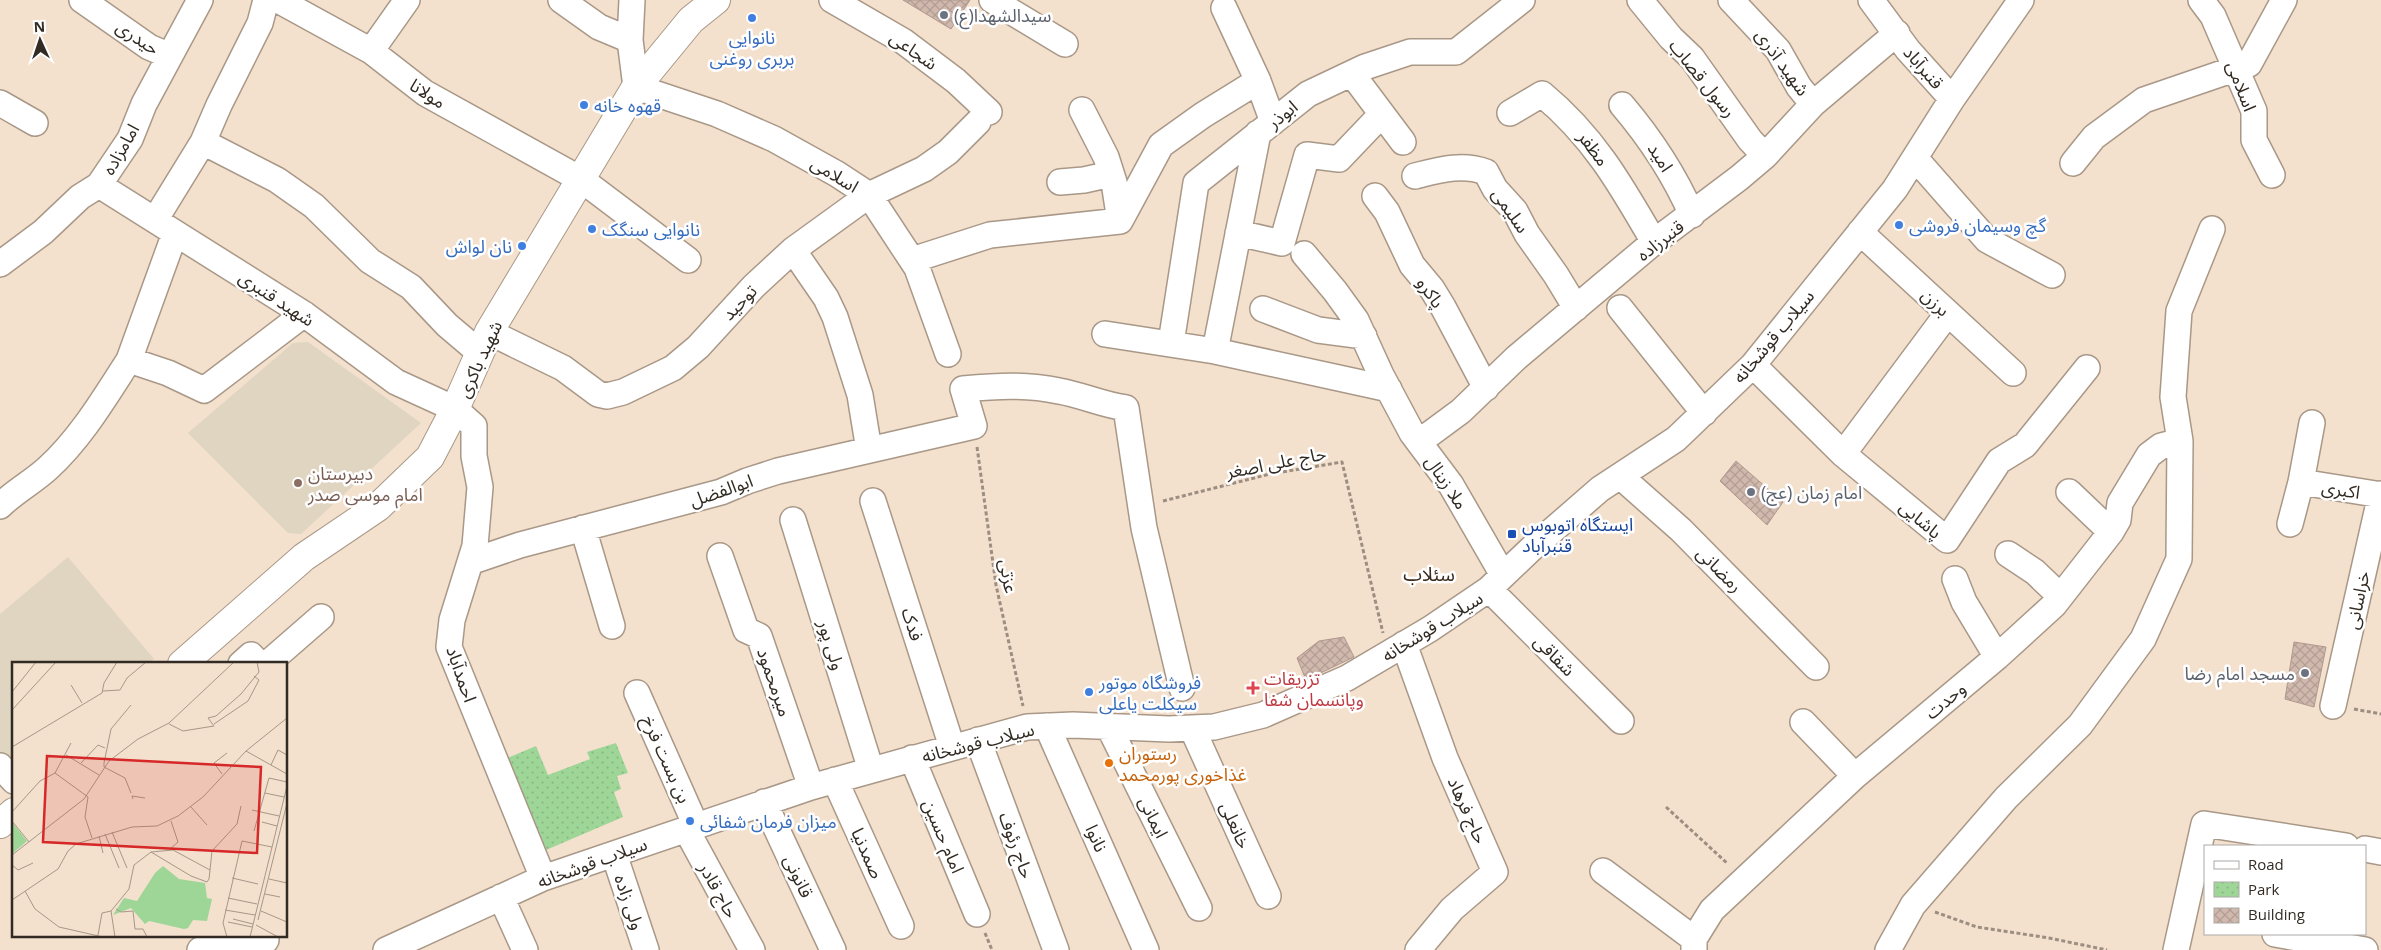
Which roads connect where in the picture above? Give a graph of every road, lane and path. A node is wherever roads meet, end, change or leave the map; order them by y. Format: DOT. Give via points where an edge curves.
graph roads {
  1 [pos="82,0"];
  2 [pos="200,0"];
  3 [pos="266,0"];
  4 [pos="278,0"];
  5 [pos="407,0"];
  6 [pos="561,0"];
  7 [pos="632,0"];
  8 [pos="716,0"];
  9 [pos="832,0"];
  10 [pos="992,0"];
  11 [pos="1522,0"];
  12 [pos="1640,0"];
  13 [pos="1732,0"];
  14 [pos="1871,0"];
  15 [pos="2021,0"];
  16 [pos="2201,0"];
  17 [pos="2284,0"];
  18 [pos="1224,8"];
  19 [pos="1897,33"];
  20 [pos="630,40"];
  21 [pos="1065,44"];
  22 [pos="371,51"];
  23 [pos="170,56"];
  24 [pos="2236,69"];
  25 [pos="1352,74"];
  26 [pos="1258,81"];
  27 [pos="636,87"];
  28 [pos="1952,99"];
  29 [pos="0,103"];
  30 [pos="1813,104"];
  31 [pos="1622,105"];
  32 [pos="1082,110"];
  33 [pos="1510,113"];
  34 [pos="1381,115"];
  35 [pos="984,117"];
  36 [pos="34,123"];
  37 [pos="1266,128"];
  38 [pos="203,142"];
  39 [pos="1403,142"];
  40 [pos="1765,156"];
  41 [pos="1915,158"];
  42 [pos="2073,163"];
  43 [pos="1111,174"];
  44 [pos="2272,175"];
  45 [pos="1415,176"];
  46 [pos="582,180"];
  47 [pos="1060,182"];
  48 [pos="99,185"];
  49 [pos="869,195"];
  50 [pos="1376,196"];
  51 [pos="1692,215"];
  52 [pos="1120,221"];
  53 [pos="165,226"];
  54 [pos="2212,229"];
  55 [pos="1860,232"];
  56 [pos="1238,233"];
  57 [pos="1654,242"];
  58 [pos="793,250"];
  59 [pos="1304,254"];
  60 [pos="688,260"];
  61 [pos="912,260"];
  62 [pos="0,264"];
  63 [pos="2052,275"];
  64 [pos="1576,308"];
  65 [pos="1620,308"];
  66 [pos="1262,309"];
  67 [pos="1948,313"];
  68 [pos="304,314"];
  69 [pos="1105,334"];
  70 [pos="1364,336"];
  71 [pos="484,343"];
  72 [pos="1171,343"];
  73 [pos="1215,351"];
  74 [pos="948,354"];
  75 [pos="128,360"];
  76 [pos="1753,365"];
  77 [pos="2087,368"];
  78 [pos="2013,373"];
  79 [pos="1486,388"];
  80 [pos="1389,389"];
  81 [pos="455,409"];
  82 [pos="1704,413"];
  83 [pos="2312,423"];
  84 [pos="974,426"];
  85 [pos="2180,441"];
  86 [pos="1419,442"];
  87 [pos="869,450"];
  88 [pos="1843,454"];
  89 [pos="1620,476"];
  90 [pos="2301,482"];
  91 [pos="2069,492"];
  92 [pos="2381,495"];
  93 [pos="873,501"];
  94 [pos="0,506"];
  95 [pos="1140,507"];
  96 [pos="793,520"];
  97 [pos="2290,524"];
  98 [pos="583,528"];
  99 [pos="2111,532"];
  100 [pos="2008,554"];
  101 [pos="720,556"];
  102 [pos="470,562"];
  103 [pos="1955,579"];
  104 [pos="1496,582"];
  105 [pos="2060,596"];
  106 [pos="321,618"];
  107 [pos="612,626"];
  108 [pos="1396,649"];
  109 [pos="1997,657"];
  110 [pos="184,662"];
  111 [pos="243,662"];
  112 [pos="257,662"];
  113 [pos="269,662"];
  114 [pos="1816,667"];
  115 [pos="1182,688"];
  116 [pos="637,693"];
  117 [pos="2333,706"];
  118 [pos="1622,722"];
  119 [pos="1803,722"];
  120 [pos="1037,727"];
  121 [pos="1109,727"];
  122 [pos="1192,728"];
  123 [pos="978,740"];
  124 [pos="952,747"];
  125 [pos="912,758"];
  126 [pos="0,766"];
  127 [pos="871,770"];
  128 [pos="1855,776"];
  129 [pos="12,779"];
  130 [pos="835,780"];
  131 [pos="811,787"];
  132 [pos="764,802"];
  133 [pos="1666,807"];
  134 [pos="12,814"];
  135 [pos="0,824"];
  136 [pos="691,827"];
  137 [pos="2340,845"];
  138 [pos="2366,849"];
  139 [pos="2381,852"];
  140 [pos="614,854"];
  141 [pos="1603,871"];
  142 [pos="543,878"];
  143 [pos="1745,880"];
  144 [pos="1268,896"];
  145 [pos="501,897"];
  146 [pos="1913,905"];
  147 [pos="1199,908"];
  148 [pos="977,914"];
  149 [pos="2194,919"];
  150 [pos="901,926"];
  151 [pos="2281,935"];
  152 [pos="266,942"];
  153 [pos="1694,944"];
  154 [pos="200,950"];
  155 [pos="386,950"];
  156 [pos="525,950"];
  157 [pos="646,950"];
  158 [pos="752,950"];
  159 [pos="833,950"];
  160 [pos="1056,950"];
  161 [pos="1146,950"];
  162 [pos="1418,950"];
  163 [pos="1888,950"];
  164 [pos="2107,950"];
  165 [pos="2176,950"];
  166 [pos="2365,950"];
  1 -- 23 [label="street, حیدری" via="130,35"];
  2 -- 23 [label="street, امامزاده"];
  3 -- 38 [label="street" via="260,23"];
  4 -- 22 [label="street, مولانا"];
  5 -- 22 [label="street"];
  6 -- 20 [label="street" via="598,27"];
  7 -- 20 [label="street"];
  8 -- 27 [label="main road, شهید باکری" via="691,20"];
  9 -- 35 [label="street, شجاعی" via="903,41 956,81"];
  10 -- 21 [label="street"];
  11 -- 25 [label="street, ابوذر" via="1456,52 1410,52"];
  12 -- 40 [label="street, رسول قصاب" via="1692,58"];
  13 -- 30 [label="street, شهید آذری" via="1778,50 1799,87"];
  14 -- 19 [label="street, قنبرآباد"];
  15 -- 28 [label="street, سیلاب قوشخانه"];
  16 -- 24 [label="street, اسلامی" via="2213,16"];
  17 -- 24 [label="street" via="2249,64"];
  18 -- 26 [label="street"];
  19 -- 28 [label="street, قنبرآباد"];
  19 -- 30 [label="street, قنبرزاده"];
  20 -- 27 [label="street"];
  22 -- 46 [label="street, مولانا" via="425,93"];
  23 -- 48 [label="street, امامزاده" via="130,138"];
  24 -- 42 [label="street" via="2144,100 2094,137"];
  24 -- 44 [label="street, اسلامی" via="2254,111 2254,140"];
  25 -- 34 [label="street"];
  25 -- 37 [label="street, ابوذر" via="1308,94"];
  26 -- 37 [label="street"];
  26 -- 52 [label="street" via="1160,145"];
  27 -- 46 [label="main road, شهید باکری"];
  27 -- 49 [label="street, اسلامی" via="709,111 774,139"];
  28 -- 41 [label="street, سیلاب قوشخانه"];
  29 -- 36 [label="street"];
  30 -- 40 [label="street, قنبرزاده"];
  31 -- 51 [label="street, امید" via="1662,158"];
  32 -- 43 [label="street" via="1095,132"];
  33 -- 57 [label="street, مظفر" via="1542,94 1564,112 1588,137 1607,164"];
  34 -- 39 [label="street"];
  34 -- 56 [label="street" via="1339,159 1307,155 1282,243"];
  35 -- 49 [label="street, توحید" via="948,152 924,168"];
  37 -- 56 [label="street"];
  37 -- 72 [label="street, ابوذر" via="1196,183"];
  38 -- 53 [label="street"];
  38 -- 71 [label="street, توحید" via="277,180 314,206 370,261 410,287 448,325"];
  40 -- 51 [label="street, قنبرزاده"];
  41 -- 55 [label="street, سیلاب قوشخانه"];
  41 -- 63 [label="street" via="1987,240"];
  43 -- 47 [label="street"];
  43 -- 52 [label="street"];
  45 -- 64 [label="street, سلیمی" via="1457,167 1486,172 1515,211"];
  46 -- 60 [label="street, مولانا"];
  46 -- 71 [label="main road, شهید باکری"];
  48 -- 53 [label="street, شهید قنبری"];
  48 -- 62 [label="street, امامزاده"];
  49 -- 58 [label="street, توحید"];
  49 -- 61 [label="street, اسلامی"];
  50 -- 79 [label="street, پاکرو" via="1412,265 1443,307"];
  51 -- 57 [label="street, قنبرزاده"];
  52 -- 61 [label="street" via="990,235"];
  53 -- 68 [label="street, شهید قنبری"];
  53 -- 75 [label="street"];
  54 -- 85 [label="street" via="2179,311 2173,397"];
  55 -- 67 [label="street, برزن"];
  55 -- 76 [label="street, سیلاب قوشخانه"];
  56 -- 73 [label="street"];
  57 -- 64 [label="street, قنبرزاده"];
  58 -- 71 [label="street, توحید" via="754,286 698,348 673,368 623,392 607,396 598,394 563,368"];
  58 -- 87 [label="street" via="835,317 860,395"];
  59 -- 70 [label="street, ملا زینال" via="1347,306"];
  61 -- 74 [label="street, اسلامی"];
  64 -- 79 [label="street, قنبرزاده"];
  65 -- 82 [label="street"];
  66 -- 70 [label="street" via="1318,330"];
  67 -- 78 [label="street, برزن"];
  67 -- 88 [label="street"];
  68 -- 75 [label="street" via="204,390 168,373"];
  68 -- 81 [label="street, شهید قنبری" via="396,382"];
  69 -- 72 [label="street"];
  70 -- 80 [label="street, ملا زینال"];
  71 -- 81 [label="main road, شهید باکری"];
  72 -- 73 [label="street"];
  73 -- 80 [label="street"];
  75 -- 94 [label="street" via="100,405 61,454"];
  76 -- 82 [label="street, سیلاب قوشخانه"];
  76 -- 88 [label="street, پاشایی"];
  77 -- 88 [label="street, پاشایی" via="2025,445 1999,461 1947,540"];
  79 -- 86 [label="street, قنبرزاده"];
  80 -- 86 [label="street, ملا زینال"];
  81 -- 102 [label="street, احمدآباد" via="474,426 474,456 480,486 475,546"];
  81 -- 110 [label="main road, شهید باکری" via="430,457 378,507 304,557"];
  82 -- 89 [label="street, سیلاب قوشخانه" via="1676,440"];
  83 -- 90 [label="street"];
  84 -- 87 [label="street, ابوالفضل"];
  84 -- 95 [label="street" via="963,389 1024,385 1126,408"];
  84 -- 120 [label="path, عزتی" via="996,585"];
  85 -- 99 [label="street, وحدت" via="2161,446 2149,455 2120,503 2118,520"];
  85 -- 146 [label="street" via="2179,560 2143,640 2080,725 2006,798"];
  86 -- 104 [label="street, ملا زینال" via="1451,485 1492,559"];
  87 -- 98 [label="street, ابوالفضل" via="778,471 712,495"];
  89 -- 104 [label="street, سیلاب قوشخانه" via="1600,489"];
  89 -- 114 [label="street, رمضانی" via="1681,530"];
  90 -- 92 [label="street, اکبری"];
  90 -- 97 [label="street"];
  91 -- 99 [label="street"];
  92 -- 117 [label="street, خراسانی"];
  93 -- 124 [label="street, فدک"];
  95 -- 108 [label="path, حاج علی اصغر" via="1270,474 1342,462"];
  95 -- 115 [label="street"];
  96 -- 127 [label="street, ولی پور"];
  98 -- 102 [label="street, ابوالفضل"];
  98 -- 107 [label="street"];
  99 -- 105 [label="street, وحدت"];
  100 -- 105 [label="street" via="2035,572"];
  101 -- 131 [label="street, میرمحمود" via="746,630 759,636"];
  102 -- 142 [label="street, احمدآباد" via="452,620 449,647"];
  103 -- 109 [label="street" via="1964,602"];
  104 -- 108 [label="street, سیلاب قوشخانه"];
  104 -- 118 [label="street, شقاقی"];
  105 -- 109 [label="street, وحدت"];
  106 -- 113 [label="street"];
  108 -- 122 [label="street, سیلاب قوشخانه" via="1346,678 1263,715"];
  108 -- 162 [label="street, حاج فرهاد" via="1495,872 1452,909"];
  109 -- 128 [label="street, وحدت"];
  111 -- 112 [label="street" via="251,655"];
  116 -- 136 [label="street, بن بست فرخ"];
  119 -- 128 [label="street"];
  120 -- 121 [label="street, سیلاب قوشخانه"];
  120 -- 123 [label="street, سیلاب قوشخانه"];
  120 -- 161 [label="street, نانوا"];
  121 -- 122 [label="street, سیلاب قوشخانه"];
  121 -- 147 [label="street, ایمانی"];
  122 -- 144 [label="street, خانعلی"];
  123 -- 124 [label="street, سیلاب قوشخانه"];
  123 -- 160 [label="street, حاج رئوف"];
  124 -- 125 [label="street, سیلاب قوشخانه"];
  125 -- 127 [label="street, سیلاب قوشخانه"];
  125 -- 148 [label="street, امام حسین"];
  126 -- 129 [label="street"];
  127 -- 130 [label="street, سیلاب قوشخانه"];
  128 -- 143 [label="street, وحدت"];
  130 -- 131 [label="street, سیلاب قوشخانه"];
  130 -- 150 [label="street, صمدنیا"];
  131 -- 132 [label="street, سیلاب قوشخانه"];
  132 -- 136 [label="street, سیلاب قوشخانه"];
  132 -- 159 [label="street, قانونی"];
  133 -- 143 [label="path"];
  134 -- 135 [label="main road"];
  136 -- 140 [label="street, سیلاب قوشخانه"];
  136 -- 158 [label="street, حاج قادر"];
  137 -- 149 [label="street" via="2204,824"];
  138 -- 139 [label="street"];
  140 -- 142 [label="street, سیلاب قوشخانه"];
  140 -- 157 [label="street, ولی زاده"];
  141 -- 153 [label="street"];
  142 -- 145 [label="street, سیلاب قوشخانه"];
  143 -- 153 [label="street, وحدت" via="1712,910"];
  145 -- 155 [label="street, سیلاب قوشخانه"];
  145 -- 156 [label="street"];
  146 -- 163 [label="street"];
  146 -- 164 [label="path" via="1976,927"];
  149 -- 165 [label="street"];
  151 -- 166 [label="street"];
  152 -- 154 [label="street"];
}
